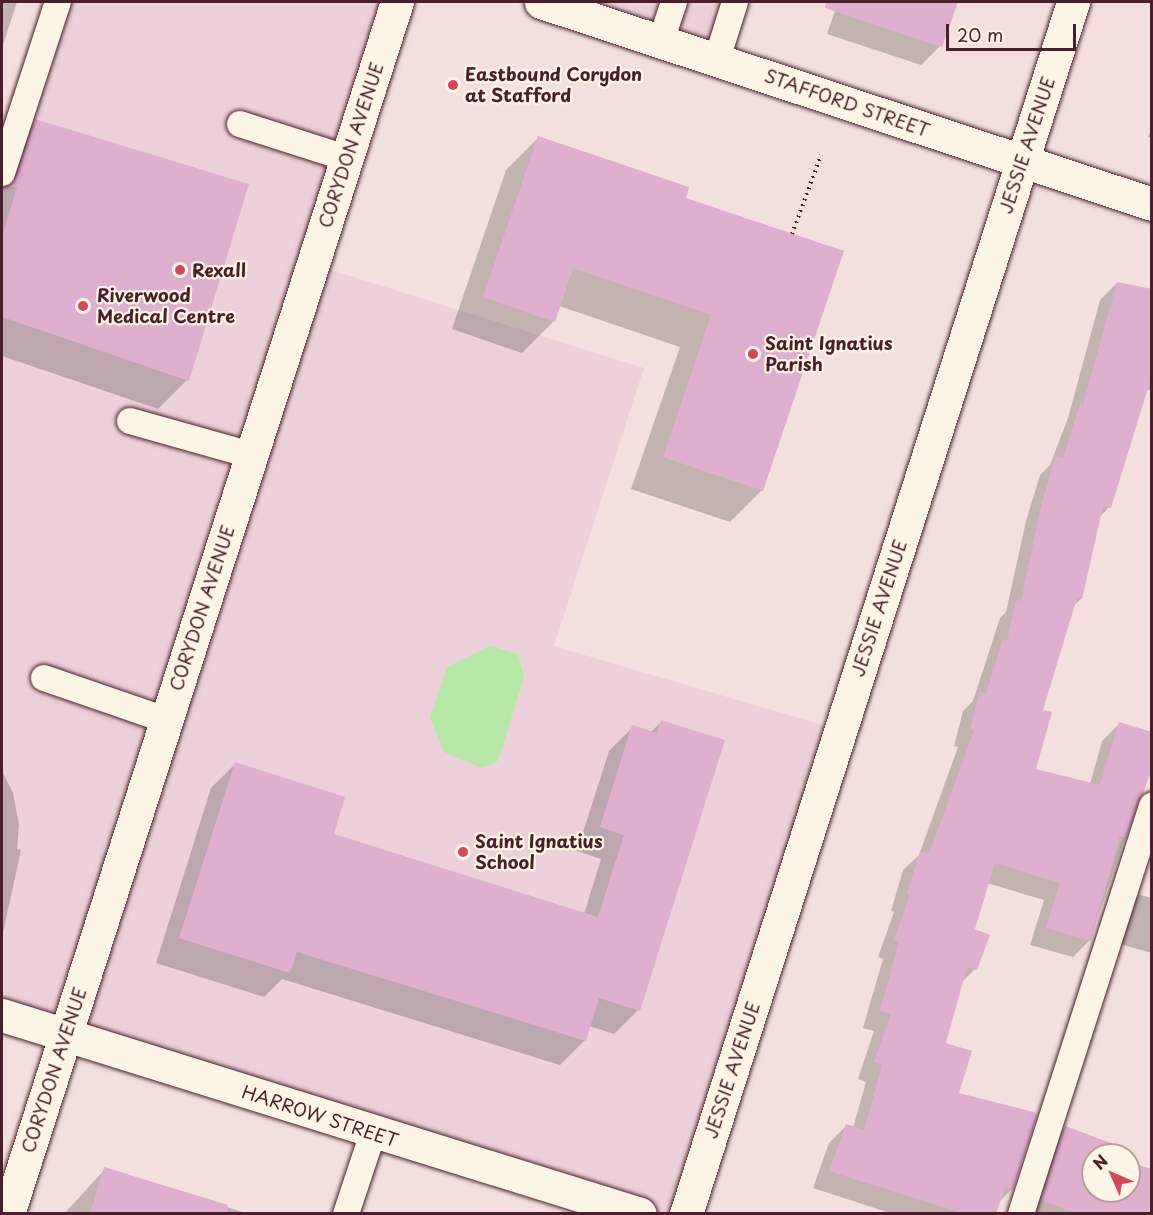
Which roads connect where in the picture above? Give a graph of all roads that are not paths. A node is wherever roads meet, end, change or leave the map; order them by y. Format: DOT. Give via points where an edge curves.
graph roads {
  1 [pos="58,2"];
  2 [pos="397,2"];
  3 [pos="541,2"];
  4 [pos="674,2"];
  5 [pos="735,2"];
  6 [pos="1073,2"];
  7 [pos="661,40"];
  8 [pos="717,59"];
  9 [pos="240,124"];
  10 [pos="346,158"];
  11 [pos="1022,162"];
  12 [pos="2,173"];
  13 [pos="1152,204"];
  14 [pos="130,421"];
  15 [pos="251,455"];
  16 [pos="44,678"];
  17 [pos="166,720"];
  18 [pos="1152,805"];
  19 [pos="2,1015"];
  20 [pos="65,1035"];
  21 [pos="373,1133"];
  22 [pos="8,1214"];
  23 [pos="346,1214"];
  24 [pos="640,1214"];
  25 [pos="686,1214"];
  26 [pos="1021,1214"];
  1 -- 12 [label="lane"];
  2 -- 10 [label="street, CORYDON AVENUE"];
  3 -- 7 [label="street, STAFFORD STREET"];
  4 -- 7 [label="lane"];
  5 -- 8 [label="lane"];
  6 -- 11 [label="street, JESSIE AVENUE"];
  7 -- 8 [label="street, STAFFORD STREET"];
  8 -- 11 [label="street, STAFFORD STREET"];
  9 -- 10 [label="lane"];
  10 -- 15 [label="street, CORYDON AVENUE"];
  11 -- 13 [label="street, STAFFORD STREET"];
  11 -- 25 [label="street, JESSIE AVENUE"];
  14 -- 15 [label="lane"];
  15 -- 17 [label="street, CORYDON AVENUE"];
  16 -- 17 [label="lane"];
  17 -- 20 [label="street, CORYDON AVENUE"];
  18 -- 26 [label="lane"];
  19 -- 20 [label="street, HARROW STREET"];
  20 -- 21 [label="street, HARROW STREET"];
  20 -- 22 [label="street, CORYDON AVENUE"];
  21 -- 23 [label="lane"];
  21 -- 24 [label="street, HARROW STREET"];
}
